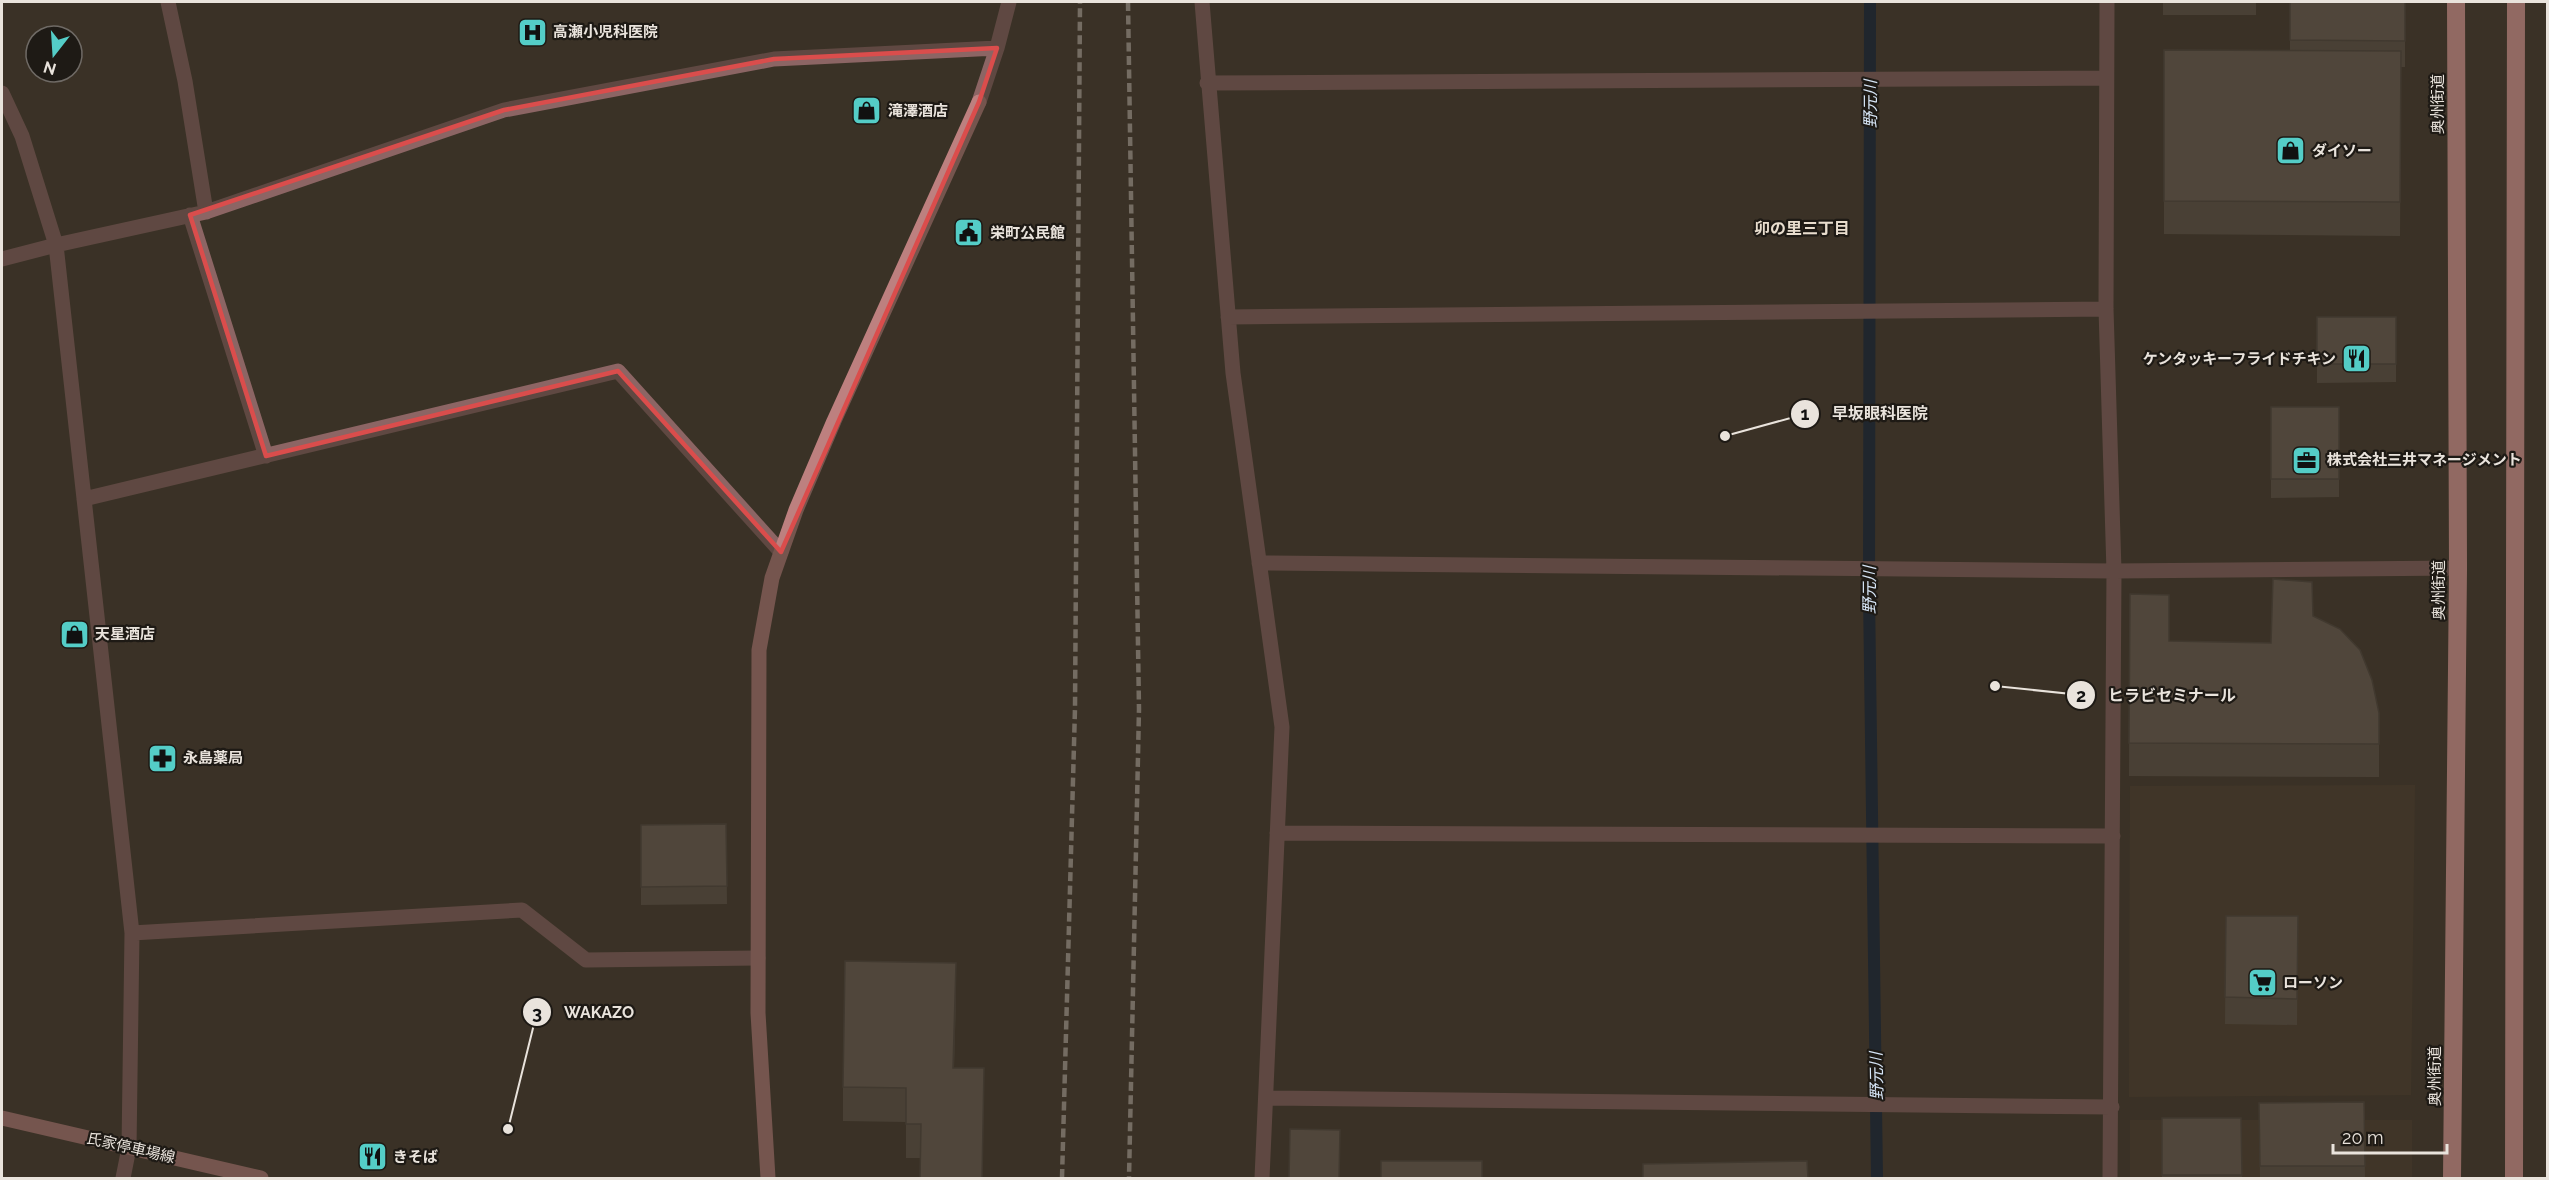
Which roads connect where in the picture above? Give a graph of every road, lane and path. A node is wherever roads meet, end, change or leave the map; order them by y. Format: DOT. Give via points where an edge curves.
graph roads {
  1 [pos="168,2"];
  2 [pos="1009,2"];
  3 [pos="1202,2"];
  4 [pos="2107,2"];
  5 [pos="2456,2"];
  6 [pos="2516,2"];
  7 [pos="997,48"];
  8 [pos="2106,78"];
  9 [pos="1207,83"];
  10 [pos="2,93"];
  11 [pos="206,212"];
  12 [pos="190,215"];
  13 [pos="56,245"];
  14 [pos="2,259"];
  15 [pos="2106,309"];
  16 [pos="1228,317"];
  17 [pos="266,456"];
  18 [pos="84,499"];
  19 [pos="781,552"];
  20 [pos="1259,563"];
  21 [pos="2458,568"];
  22 [pos="2114,571"];
  23 [pos="1277,833"];
  24 [pos="2113,836"];
  25 [pos="132,933"];
  26 [pos="758,957"];
  27 [pos="1266,1098"];
  28 [pos="2112,1107"];
  29 [pos="2,1118"];
  30 [pos="129,1148"];
  31 [pos="123,1179"];
  32 [pos="261,1179"];
  33 [pos="768,1179"];
  34 [pos="1262,1179"];
  35 [pos="2110,1179"];
  36 [pos="2452,1179"];
  37 [pos="2514,1179"];
  1 -- 11 [label="street"];
  2 -- 7 [label="street"];
  3 -- 9 [label="street"];
  4 -- 8 [label="street"];
  5 -- 21 [label="highway, 奥州街道"];
  6 -- 37 [label="highway"];
  7 -- 11 [label="street" via="774,59 504,110"];
  7 -- 19 [label="street" via="979,102 830,431"];
  8 -- 9 [label="street"];
  8 -- 15 [label="street"];
  9 -- 16 [label="street"];
  10 -- 13 [label="street" via="22,136"];
  11 -- 12 [label="street"];
  12 -- 13 [label="street"];
  12 -- 17 [label="street"];
  13 -- 14 [label="street"];
  13 -- 18 [label="street"];
  15 -- 16 [label="street"];
  15 -- 22 [label="street"];
  16 -- 20 [label="street"];
  17 -- 18 [label="street"];
  17 -- 19 [label="street" via="618,371"];
  18 -- 25 [label="street"];
  19 -- 26 [label="street" via="772,578 759,650"];
  20 -- 22 [label="street"];
  20 -- 23 [label="street" via="1282,727"];
  21 -- 22 [label="street"];
  21 -- 36 [label="highway, 奥州街道"];
  22 -- 24 [label="street"];
  23 -- 24 [label="street"];
  23 -- 27 [label="street"];
  24 -- 28 [label="street"];
  25 -- 26 [label="street" via="522,910 586,960"];
  25 -- 30 [label="street"];
  26 -- 33 [label="street"];
  27 -- 28 [label="street"];
  27 -- 34 [label="street"];
  28 -- 35 [label="street"];
  29 -- 30 [label="street, 氏家停車場線"];
  30 -- 31 [label="street"];
  30 -- 32 [label="street, 氏家停車場線"];
}
